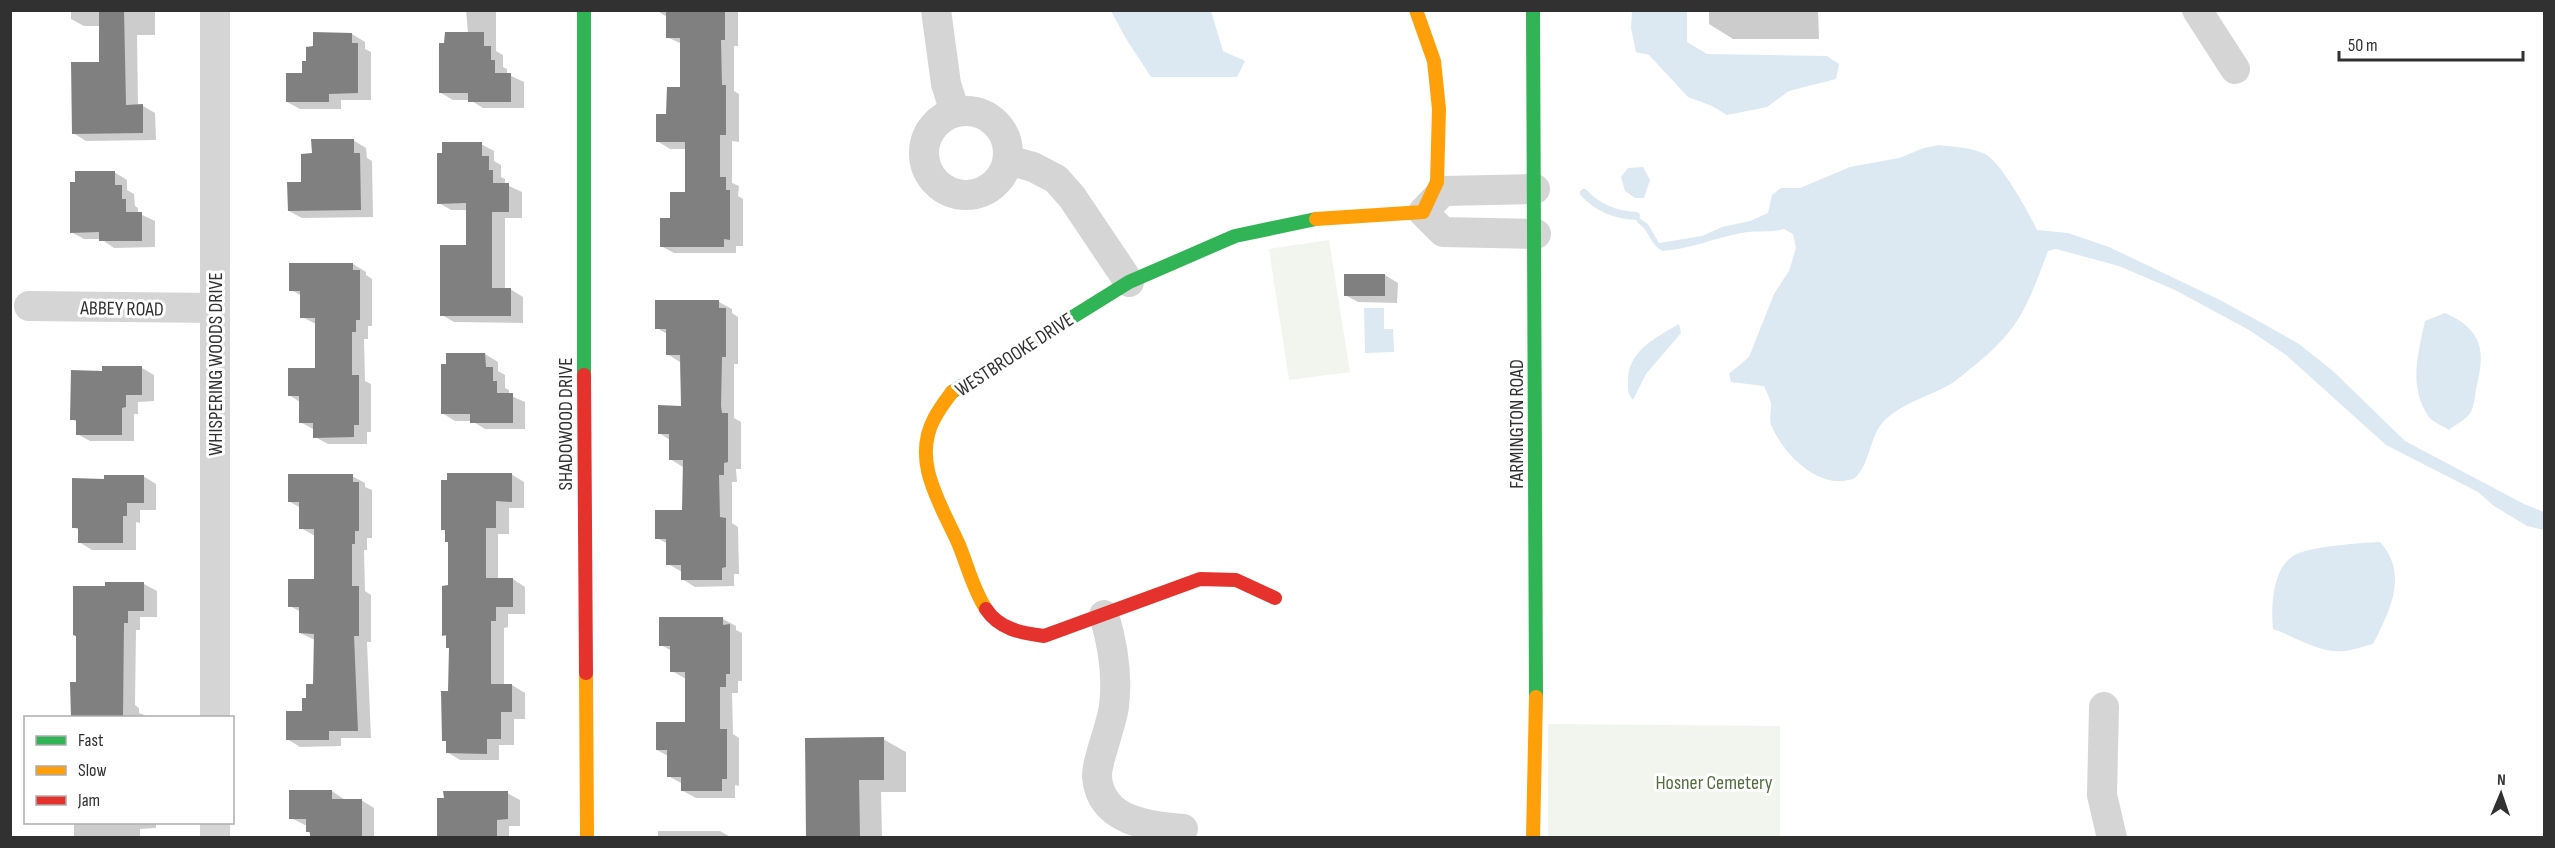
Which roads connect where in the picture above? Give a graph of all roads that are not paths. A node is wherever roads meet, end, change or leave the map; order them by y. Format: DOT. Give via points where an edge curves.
graph roads {
  1 [pos="215,10"];
  2 [pos="584,10"];
  3 [pos="936,10"];
  4 [pos="1416,10"];
  5 [pos="1533,10"];
  6 [pos="2197,10"];
  7 [pos="2235,69"];
  8 [pos="955,112"];
  9 [pos="1008,160"];
  10 [pos="1535,189"];
  11 [pos="1423,212"];
  12 [pos="1536,234"];
  13 [pos="1129,282"];
  14 [pos="29,306"];
  15 [pos="215,308"];
  16 [pos="1275,598"];
  17 [pos="1104,615"];
  18 [pos="2104,707"];
  19 [pos="215,716"];
  20 [pos="1183,830"];
  21 [pos="587,837"];
  22 [pos="1533,837"];
  23 [pos="2112,837"];
  1 -- 15 [label="street, WHISPERING WOODS DRIVE"];
  2 -- 21 [label="street, SHADOWOOD DRIVE"];
  3 -- 8 [label="street" via="946,84"];
  4 -- 11 [label="street" via="1434,61 1439,109 1437,182"];
  5 -- 10 [label="street, FARMINGTON ROAD"];
  6 -- 7 [label="street"];
  8 -- 9 [label="street" via="983,114 995,121 1006,139"];
  8 -- 9 [label="street" via="942,118 926,140 926,168 939,185 957,194 984,192 996,184"];
  9 -- 13 [label="street" via="1056,179"];
  10 -- 11 [label="street" via="1443,191"];
  10 -- 12 [label="street, FARMINGTON ROAD"];
  11 -- 12 [label="street" via="1443,232"];
  11 -- 13 [label="street, WESTBROOKE DRIVE" via="1308,220 1235,236"];
  12 -- 22 [label="street, FARMINGTON ROAD" via="1537,672"];
  13 -- 17 [label="street, WESTBROOKE DRIVE" via="953,390 933,420 926,447 932,491 959,546 977,596 993,620 1020,633 1044,636"];
  14 -- 15 [label="street, ABBEY ROAD"];
  15 -- 19 [label="street, WHISPERING WOODS DRIVE"];
  16 -- 17 [label="street, WESTBROOKE DRIVE" via="1236,580 1200,579"];
  17 -- 20 [label="street" via="1116,675 1114,707 1097,776 1103,795 1131,821"];
  18 -- 23 [label="street" via="2102,795"];
}
